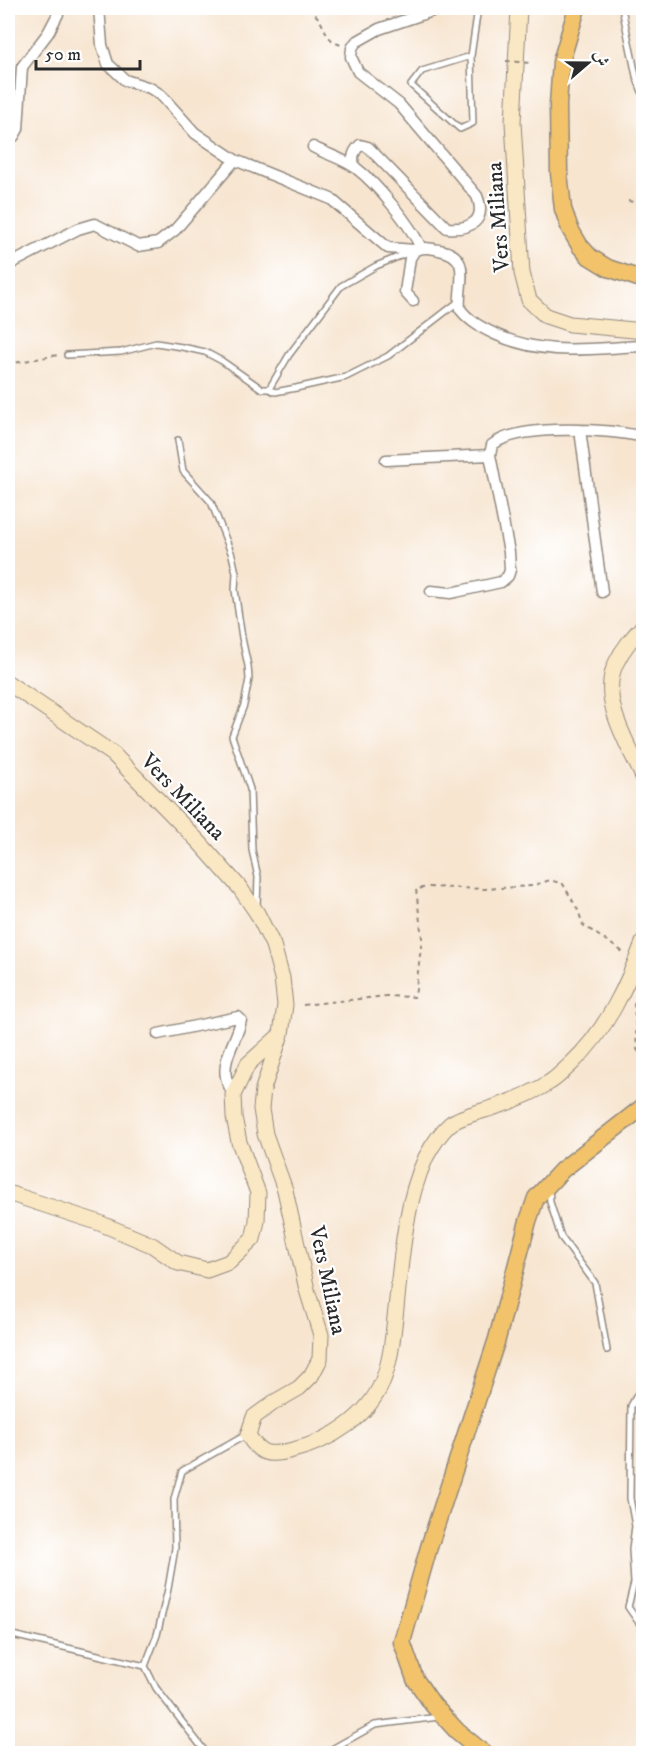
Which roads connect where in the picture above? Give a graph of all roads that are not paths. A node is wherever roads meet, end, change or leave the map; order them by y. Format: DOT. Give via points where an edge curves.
graph roads {
  1 [pos="59,8"];
  2 [pos="99,8"];
  3 [pos="441,8"];
  4 [pos="478,8"];
  5 [pos="519,8"];
  6 [pos="577,8"];
  7 [pos="622,8"];
  8 [pos="471,56"];
  9 [pos="644,97"];
  10 [pos="8,140"];
  11 [pos="313,147"];
  12 [pos="235,159"];
  13 [pos="354,166"];
  14 [pos="418,249"];
  15 [pos="8,265"];
  16 [pos="644,280"];
  17 [pos="413,301"];
  18 [pos="459,301"];
  19 [pos="644,331"];
  20 [pos="644,346"];
  21 [pos="68,355"];
  22 [pos="269,390"];
  23 [pos="580,430"];
  24 [pos="644,437"];
  25 [pos="177,440"];
  26 [pos="490,455"];
  27 [pos="386,460"];
  28 [pos="431,591"];
  29 [pos="602,592"];
  30 [pos="644,625"];
  31 [pos="8,683"];
  32 [pos="644,779"];
  33 [pos="257,913"];
  34 [pos="644,939"];
  35 [pos="158,1034"];
  36 [pos="280,1034"];
  37 [pos="233,1095"];
  38 [pos="644,1106"];
  39 [pos="549,1184"];
  40 [pos="8,1193"];
  41 [pos="607,1350"];
  42 [pos="644,1382"];
  43 [pos="248,1435"];
  44 [pos="644,1630"];
  45 [pos="8,1634"];
  46 [pos="145,1666"];
  47 [pos="444,1717"];
  48 [pos="207,1754"];
  49 [pos="323,1754"];
  50 [pos="485,1754"];
  1 -- 10 [label="street" via="48,33 22,67 18,129"];
  2 -- 12 [label="street" via="102,45 108,64 117,74 161,95 195,133"];
  3 -- 13 [label="street" via="379,29 356,42 351,57 358,72 399,104 477,196 481,205 479,216 471,225 447,228 368,147 360,145 355,149"];
  4 -- 8 [label="lane"];
  5 -- 19 [label="main road, Vers Miliana" via="513,122 522,273 529,300 546,316 570,324"];
  6 -- 16 [label="main road" via="561,62 558,105 563,209 570,229 590,257 608,268"];
  7 -- 9 [label="lane"];
  8 -- 8 [label="lane" via="473,123 460,129 411,85 422,71"];
  11 -- 13 [label="street"];
  12 -- 14 [label="street" via="331,200 388,248"];
  12 -- 15 [label="street" via="175,230 158,243 138,246 94,224"];
  13 -- 14 [label="street" via="409,227"];
  14 -- 17 [label="street" via="410,258 405,292"];
  14 -- 18 [label="street" via="450,251 458,258 462,269"];
  14 -- 22 [label="lane" via="341,286 289,355"];
  18 -- 20 [label="street" via="468,319 481,328 539,349"];
  18 -- 22 [label="lane" via="388,356 346,377"];
  21 -- 22 [label="lane" via="122,352 156,343 174,346 205,352"];
  23 -- 24 [label="street" via="620,431"];
  23 -- 26 [label="street" via="554,429 500,439 492,445"];
  23 -- 29 [label="street"];
  25 -- 33 [label="lane" via="183,471 217,513 236,573 235,590 249,679 232,736 250,789 252,850 258,877"];
  26 -- 27 [label="street"];
  26 -- 28 [label="street" via="509,552 508,576 501,582 451,593"];
  30 -- 32 [label="main road" via="614,665 610,688 613,712"];
  31 -- 33 [label="main road, Vers Miliana" via="112,754 199,842"];
  33 -- 36 [label="main road, Vers Miliana" via="273,945 282,978 285,1005"];
  34 -- 43 [label="main road" via="630,978 606,1023 581,1054 553,1080 529,1094 450,1124 432,1144 410,1210 392,1349 383,1381 366,1409 337,1431 295,1450 271,1454 256,1449"];
  35 -- 37 [label="street" via="238,1017 240,1028 225,1066"];
  36 -- 37 [label="main road" via="248,1064"];
  36 -- 43 [label="main road, Vers Miliana" via="261,1109 321,1335 320,1359 299,1388 254,1417"];
  37 -- 40 [label="main road" via="239,1142 258,1193 253,1239 229,1262 207,1270 178,1263 152,1245 97,1222"];
  38 -- 39 [label="main road"];
  39 -- 41 [label="lane" via="561,1238 595,1283"];
  39 -- 47 [label="main road" via="536,1198 528,1221 497,1339 402,1642 415,1679"];
  42 -- 44 [label="lane" via="631,1406 634,1583 628,1607"];
  43 -- 46 [label="lane" via="182,1471 174,1499 176,1548 158,1635"];
  45 -- 46 [label="lane"];
  46 -- 48 [label="lane" via="156,1688"];
  47 -- 49 [label="lane" via="375,1725"];
  47 -- 50 [label="main road"];
}
